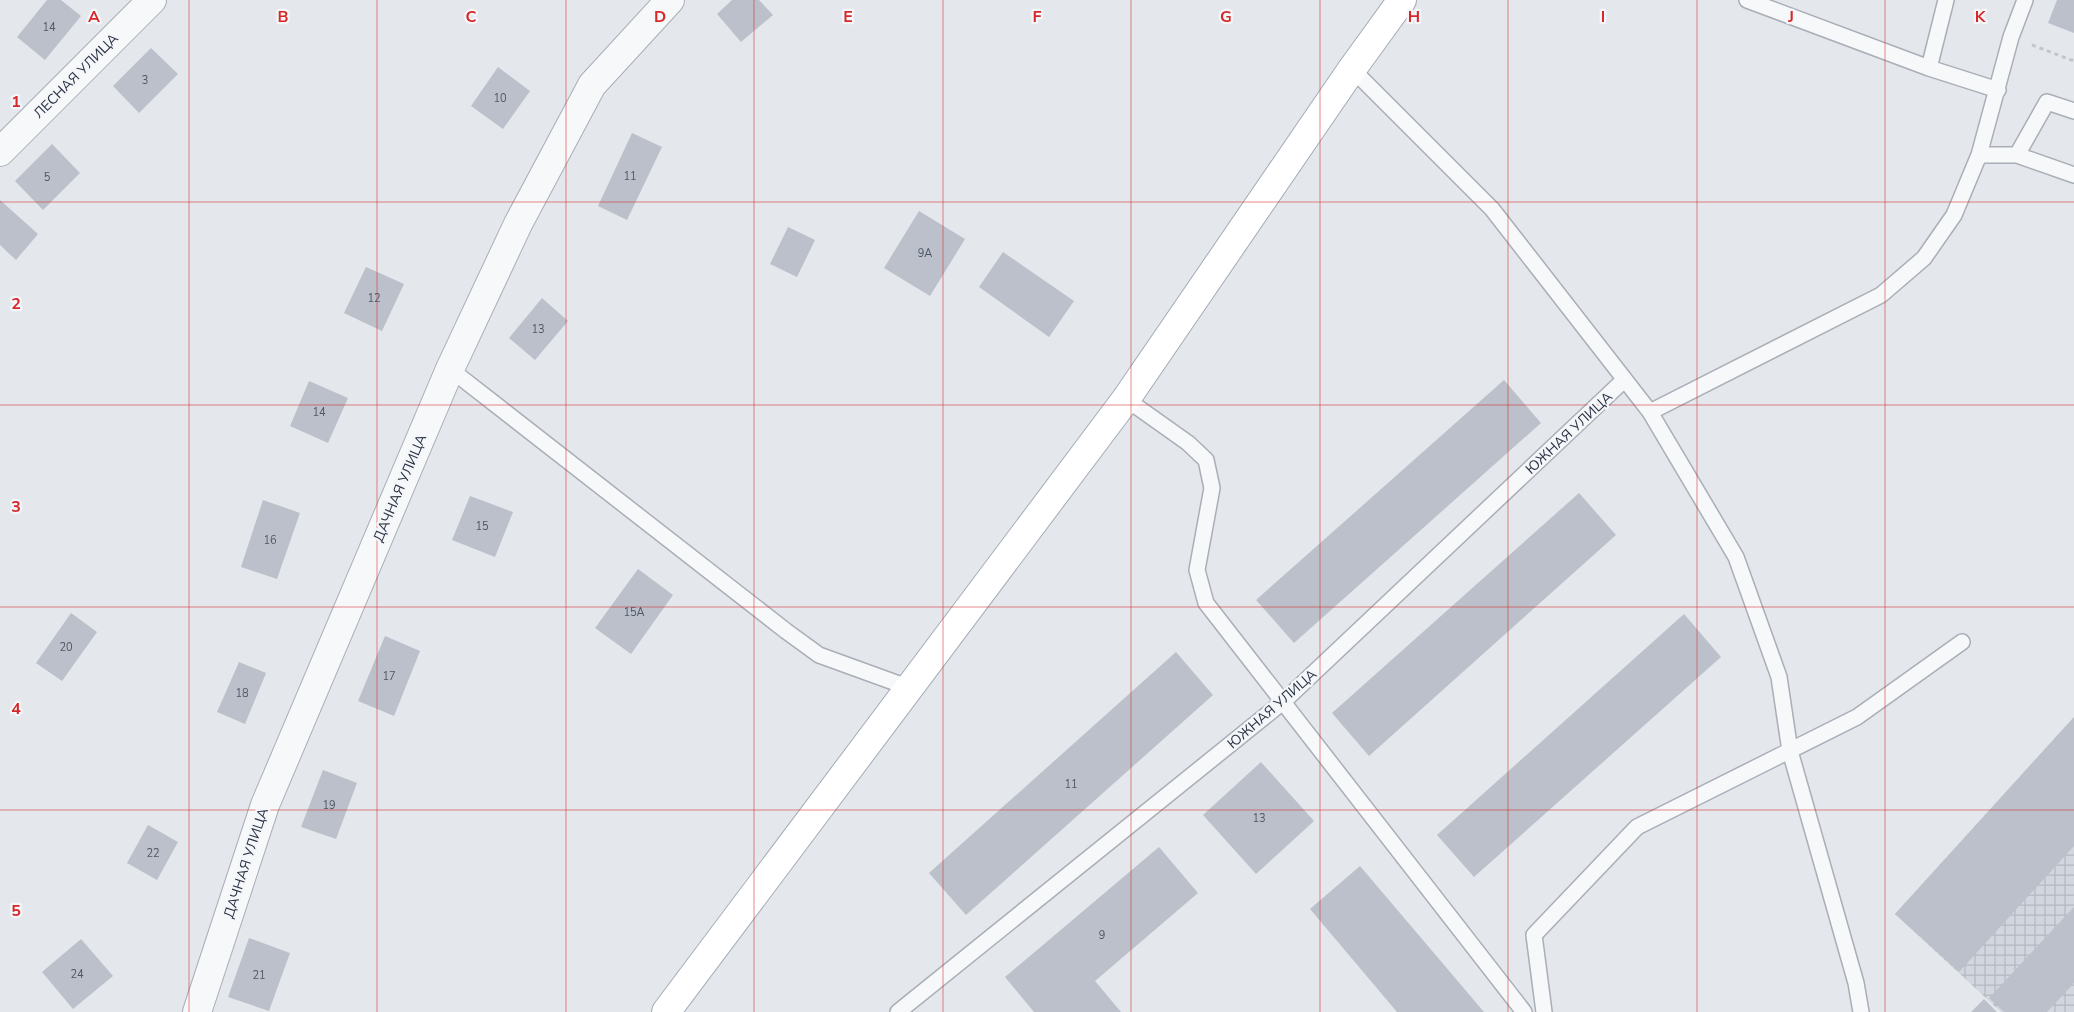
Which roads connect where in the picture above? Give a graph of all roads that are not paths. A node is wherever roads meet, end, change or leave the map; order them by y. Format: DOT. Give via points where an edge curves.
graph roads {
  1 [pos="152,0"];
  2 [pos="670,0"];
  3 [pos="1402,0"];
  4 [pos="1747,0"];
  5 [pos="1946,0"];
  6 [pos="2025,0"];
  7 [pos="1929,68"];
  8 [pos="1352,69"];
  9 [pos="1998,90"];
  10 [pos="2074,111"];
  11 [pos="0,152"];
  12 [pos="1979,154"];
  13 [pos="2018,155"];
  14 [pos="2074,175"];
  15 [pos="450,369"];
  16 [pos="1624,380"];
  17 [pos="1126,399"];
  18 [pos="1650,412"];
  19 [pos="1962,642"];
  20 [pos="910,688"];
  21 [pos="1284,701"];
  22 [pos="1790,751"];
  23 [pos="197,1012"];
  24 [pos="666,1012"];
  25 [pos="898,1012"];
  26 [pos="1524,1012"];
  27 [pos="1544,1012"];
  28 [pos="1861,1012"];
  1 -- 11 [label="street, ЛЕСНАЯ УЛИЦА"];
  2 -- 15 [label="street, ДАЧНАЯ УЛИЦА" via="592,85 518,224"];
  3 -- 8 [label="main road"];
  4 -- 7 [label="lane"];
  5 -- 7 [label="lane"];
  6 -- 9 [label="lane" via="2011,37"];
  7 -- 9 [label="lane"];
  8 -- 16 [label="lane" via="1492,209"];
  8 -- 17 [label="main road"];
  9 -- 12 [label="lane"];
  10 -- 13 [label="lane" via="2047,102"];
  12 -- 13 [label="lane"];
  12 -- 18 [label="lane" via="1954,215 1924,258 1881,295"];
  13 -- 14 [label="lane"];
  15 -- 20 [label="lane" via="819,655"];
  15 -- 23 [label="street, ДАЧНАЯ УЛИЦА" via="265,805"];
  16 -- 18 [label="lane"];
  16 -- 21 [label="lane, ЮЖНАЯ УЛИЦА"];
  17 -- 20 [label="main road"];
  17 -- 21 [label="lane" via="1188,443 1206,460 1212,488 1197,570 1206,603"];
  18 -- 22 [label="lane" via="1736,558 1779,677"];
  19 -- 22 [label="lane" via="1857,717"];
  20 -- 24 [label="main road"];
  21 -- 25 [label="lane, ЮЖНАЯ УЛИЦА"];
  21 -- 26 [label="lane"];
  22 -- 27 [label="lane" via="1637,827 1534,936"];
  22 -- 28 [label="lane" via="1856,982"];
}
